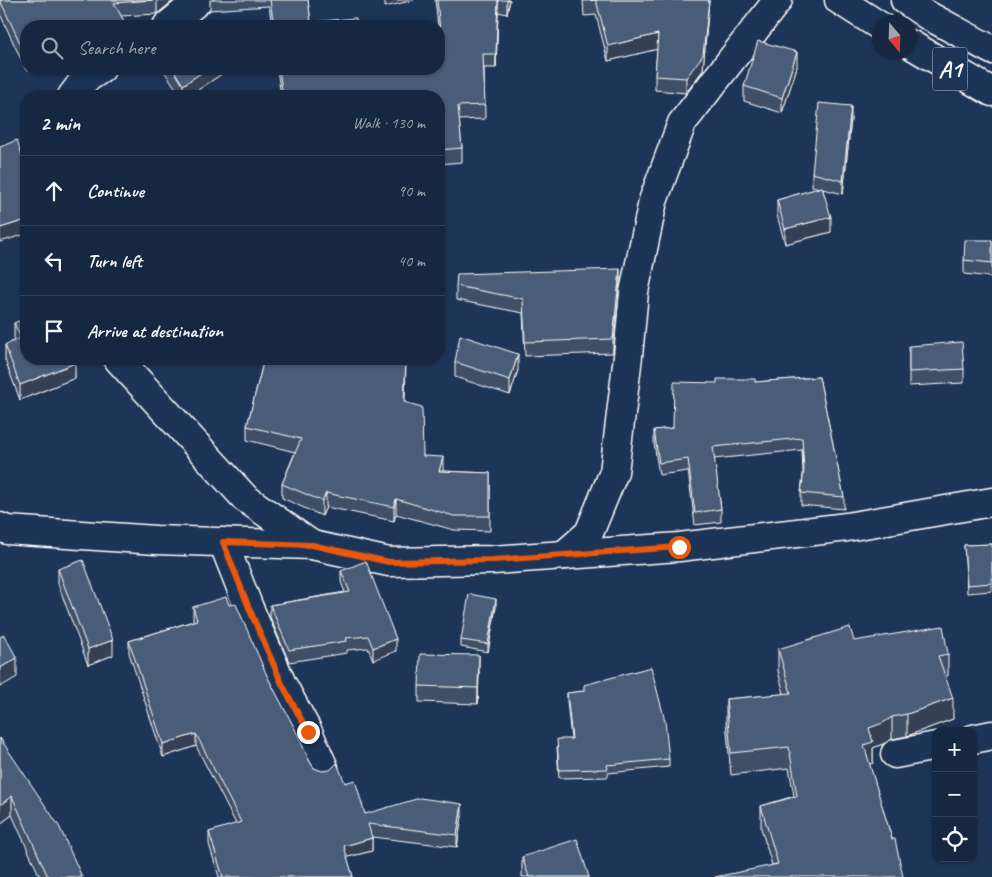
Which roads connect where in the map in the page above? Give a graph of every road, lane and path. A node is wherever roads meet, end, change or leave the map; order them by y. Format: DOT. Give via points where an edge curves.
graph roads {
  1 [pos="200,0"];
  2 [pos="778,0"];
  3 [pos="839,0"];
  4 [pos="905,0"];
  5 [pos="175,20"];
  6 [pos="872,21"];
  7 [pos="917,48"];
  8 [pos="992,50"];
  9 [pos="92,75"];
  10 [pos="76,90"];
  11 [pos="992,92"];
  12 [pos="123,365"];
  13 [pos="992,502"];
  14 [pos="0,527"];
  15 [pos="223,542"];
  16 [pos="312,545"];
  17 [pos="564,555"];
  18 [pos="992,735"];
  19 [pos="977,737"];
  20 [pos="932,747"];
  21 [pos="895,754"];
  22 [pos="324,768"];
  1 -- 5 [label="street"];
  2 -- 17 [label="street" via="682,123 653,201 634,292 614,472 589,533"];
  3 -- 6 [label="street"];
  4 -- 8 [label="street, A1"];
  7 -- 11 [label="street, A1"];
  9 -- 10 [label="street"];
  12 -- 16 [label="street" via="245,498"];
  13 -- 17 [label="street" via="827,529 679,547"];
  14 -- 15 [label="street" via="7,530"];
  15 -- 16 [label="street"];
  15 -- 22 [label="street" via="282,684"];
  16 -- 17 [label="street" via="389,562"];
  18 -- 19 [label="street"];
  20 -- 21 [label="street"];
}
